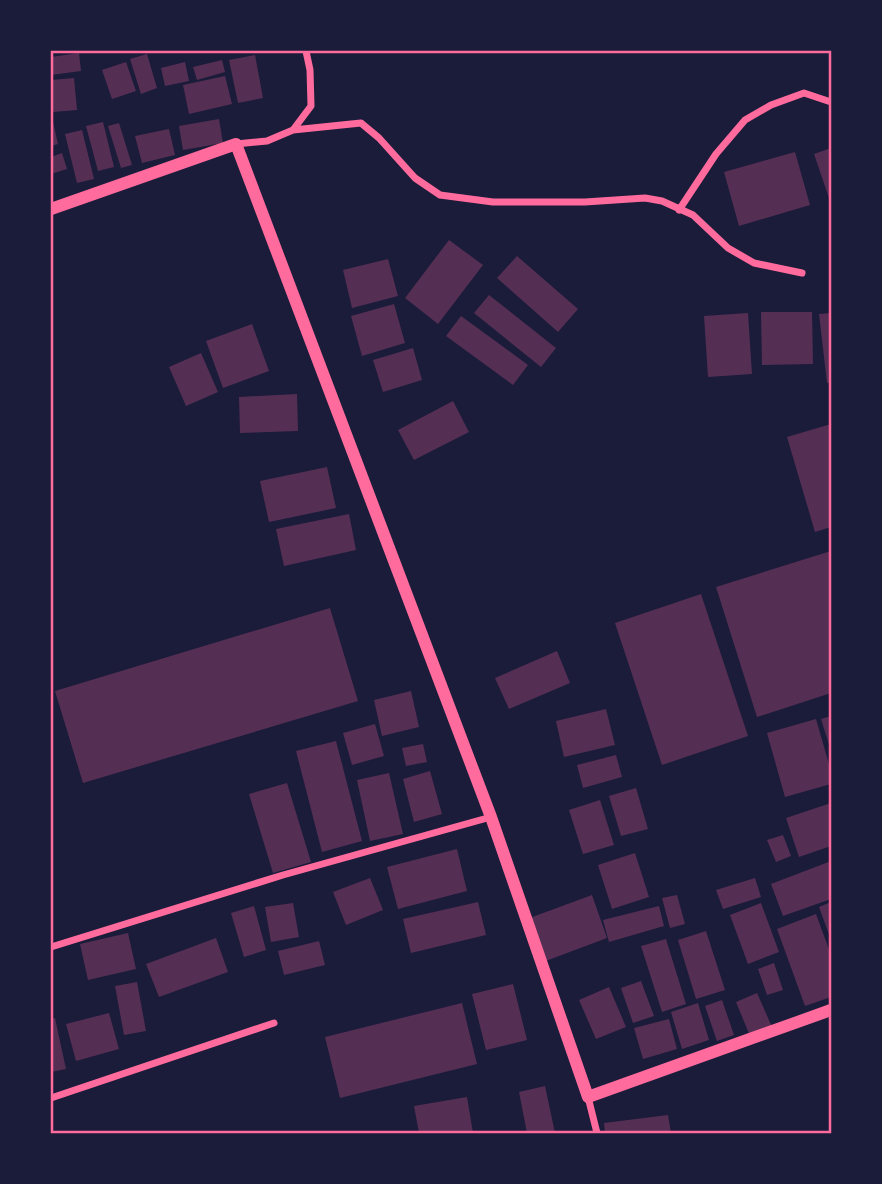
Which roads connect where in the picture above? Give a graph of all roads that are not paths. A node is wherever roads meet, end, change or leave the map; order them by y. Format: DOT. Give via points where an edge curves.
graph roads {
  1 [pos="306,51"];
  2 [pos="831,102"];
  3 [pos="293,130"];
  4 [pos="236,144"];
  5 [pos="51,209"];
  6 [pos="680,210"];
  7 [pos="802,273"];
  8 [pos="491,817"];
  9 [pos="51,947"];
  10 [pos="831,1010"];
  11 [pos="274,1023"];
  12 [pos="588,1097"];
  13 [pos="51,1098"];
  14 [pos="597,1133"];
  1 -- 3 [label="street" via="311,106"];
  2 -- 6 [label="street" via="804,93 745,120 716,154"];
  3 -- 4 [label="street" via="267,141"];
  3 -- 6 [label="street" via="360,123 415,178 440,195 493,202 645,198"];
  4 -- 5 [label="street"];
  4 -- 8 [label="street"];
  6 -- 7 [label="street" via="754,262"];
  8 -- 9 [label="street"];
  8 -- 12 [label="street"];
  10 -- 12 [label="street"];
  11 -- 13 [label="street"];
  12 -- 14 [label="street"];
}
